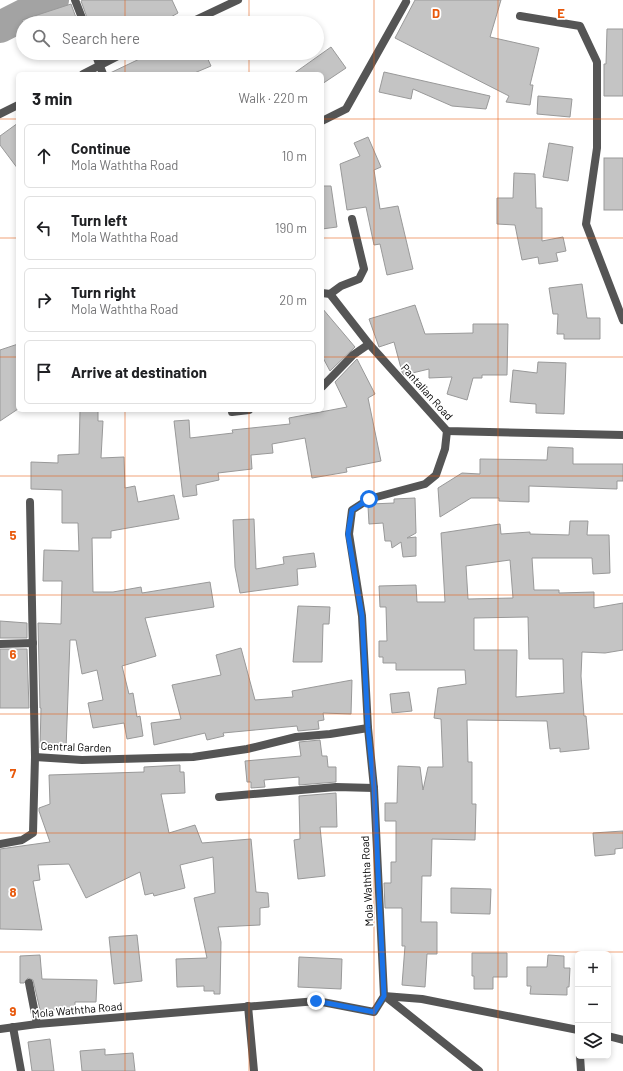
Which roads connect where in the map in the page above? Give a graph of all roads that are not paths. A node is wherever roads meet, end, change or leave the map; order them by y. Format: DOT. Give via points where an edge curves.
graph roads {
  1 [pos="238,0"];
  2 [pos="76,2"];
  3 [pos="406,2"];
  4 [pos="81,16"];
  5 [pos="204,16"];
  6 [pos="520,16"];
  7 [pos="98,60"];
  8 [pos="108,60"];
  9 [pos="99,64"];
  10 [pos="86,72"];
  11 [pos="102,72"];
  12 [pos="16,106"];
  13 [pos="0,114"];
  14 [pos="324,120"];
  15 [pos="352,218"];
  16 [pos="326,293"];
  17 [pos="623,320"];
  18 [pos="369,344"];
  19 [pos="324,385"];
  20 [pos="447,431"];
  21 [pos="623,435"];
  22 [pos="30,502"];
  23 [pos="33,643"];
  24 [pos="0,644"];
  25 [pos="368,728"];
  26 [pos="35,757"];
  27 [pos="374,788"];
  28 [pos="219,796"];
  29 [pos="0,844"];
  30 [pos="29,983"];
  31 [pos="384,996"];
  32 [pos="248,1006"];
  33 [pos="37,1024"];
  34 [pos="13,1027"];
  35 [pos="0,1029"];
  36 [pos="575,1029"];
  37 [pos="611,1037"];
  38 [pos="623,1040"];
  39 [pos="580,1059"];
  40 [pos="21,1071"];
  41 [pos="254,1071"];
  42 [pos="479,1071"];
  43 [pos="581,1071"];
  1 -- 5 [label="street"];
  2 -- 4 [label="street"];
  3 -- 14 [label="street" via="346,109"];
  6 -- 17 [label="street" via="580,26 597,62 597,148 586,224"];
  7 -- 9 [label="street"];
  8 -- 9 [label="street"];
  9 -- 10 [label="street"];
  9 -- 11 [label="street"];
  12 -- 13 [label="street"];
  15 -- 16 [label="street" via="364,269 359,279"];
  16 -- 18 [label="street, Pantalian Road"];
  18 -- 19 [label="street" via="352,355"];
  18 -- 20 [label="street, Pantalian Road"];
  20 -- 21 [label="street, Pantalian Road"];
  20 -- 25 [label="street, Mola Waththa Road" via="445,449 436,474 425,484 369,499 352,510 348,534 362,616"];
  22 -- 23 [label="street, Central Garden"];
  23 -- 24 [label="street"];
  23 -- 26 [label="street, Central Garden"];
  25 -- 26 [label="street, Central Garden" via="296,737 247,749 193,757 82,760"];
  25 -- 27 [label="street, Mola Waththa Road"];
  26 -- 29 [label="street" via="33,833 22,840"];
  27 -- 28 [label="street" via="336,787"];
  27 -- 31 [label="street, Mola Waththa Road"];
  30 -- 33 [label="street"];
  31 -- 32 [label="street, Mola Waththa Road" via="374,1012 316,1001"];
  31 -- 36 [label="street" via="422,999"];
  31 -- 42 [label="street"];
  32 -- 33 [label="street, Mola Waththa Road"];
  32 -- 41 [label="street"];
  33 -- 34 [label="street, Mola Waththa Road"];
  34 -- 35 [label="street, Mola Waththa Road"];
  34 -- 40 [label="street"];
  37 -- 38 [label="street"];
  39 -- 43 [label="street"];
}
